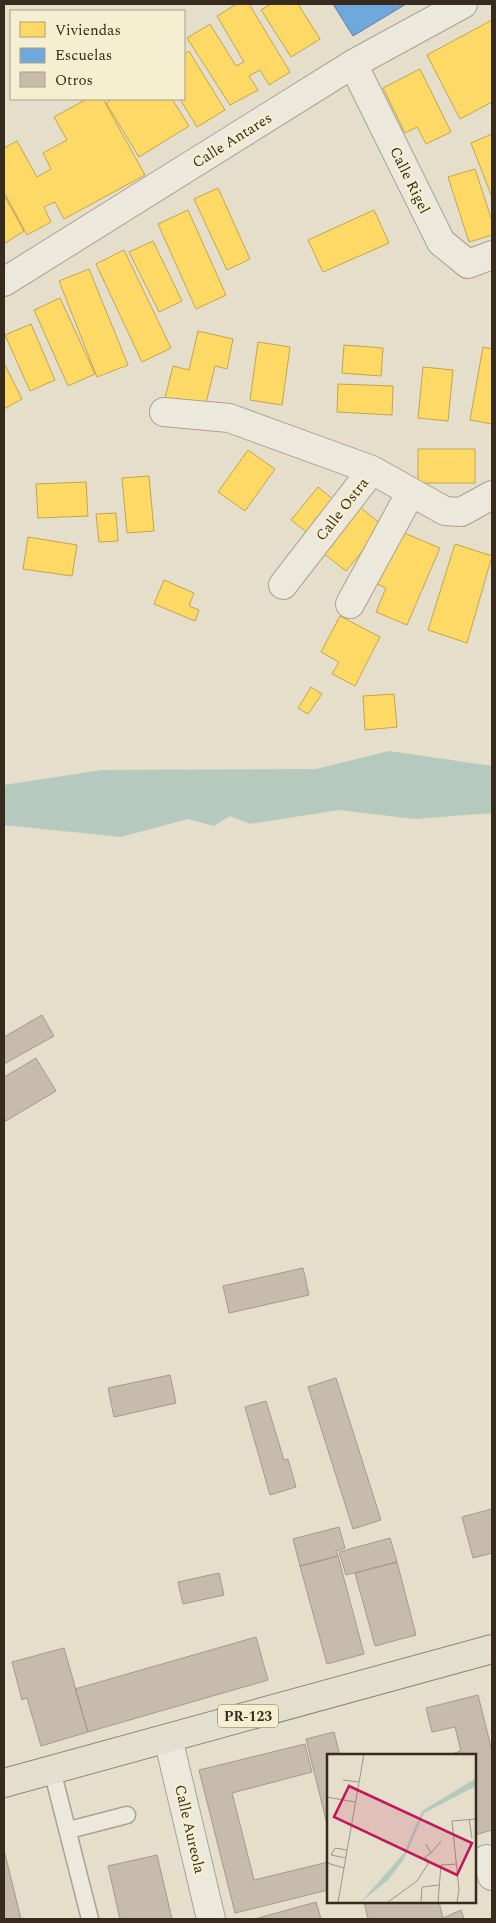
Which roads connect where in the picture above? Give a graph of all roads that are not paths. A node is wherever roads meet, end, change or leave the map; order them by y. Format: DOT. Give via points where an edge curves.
graph roads {
  1 [pos="463,4"];
  2 [pos="353,64"];
  3 [pos="492,255"];
  4 [pos="4,282"];
  5 [pos="164,412"];
  6 [pos="372,470"];
  7 [pos="411,492"];
  8 [pos="492,495"];
  9 [pos="283,585"];
  10 [pos="350,604"];
  11 [pos="492,1649"];
  12 [pos="168,1738"];
  13 [pos="52,1770"];
  14 [pos="4,1783"];
  15 [pos="127,1815"];
  16 [pos="69,1830"];
  17 [pos="90,1919"];
  18 [pos="211,1919"];
  1 -- 2 [label="street, Calle Antares"];
  2 -- 3 [label="street, Calle Rigel" via="441,242 468,264"];
  2 -- 4 [label="street, Calle Antares"];
  5 -- 6 [label="street" via="229,418"];
  6 -- 7 [label="street, Calle Ostra"];
  6 -- 9 [label="street, Calle Ostra"];
  7 -- 8 [label="street, Calle Ostra" via="445,511 461,512"];
  7 -- 10 [label="street"];
  11 -- 12 [label="main road, PR-123"];
  12 -- 13 [label="main road, PR-123"];
  12 -- 18 [label="street, Calle Aureola"];
  13 -- 14 [label="main road, PR-123"];
  13 -- 16 [label="lane"];
  15 -- 16 [label="lane"];
  16 -- 17 [label="lane"];
}
